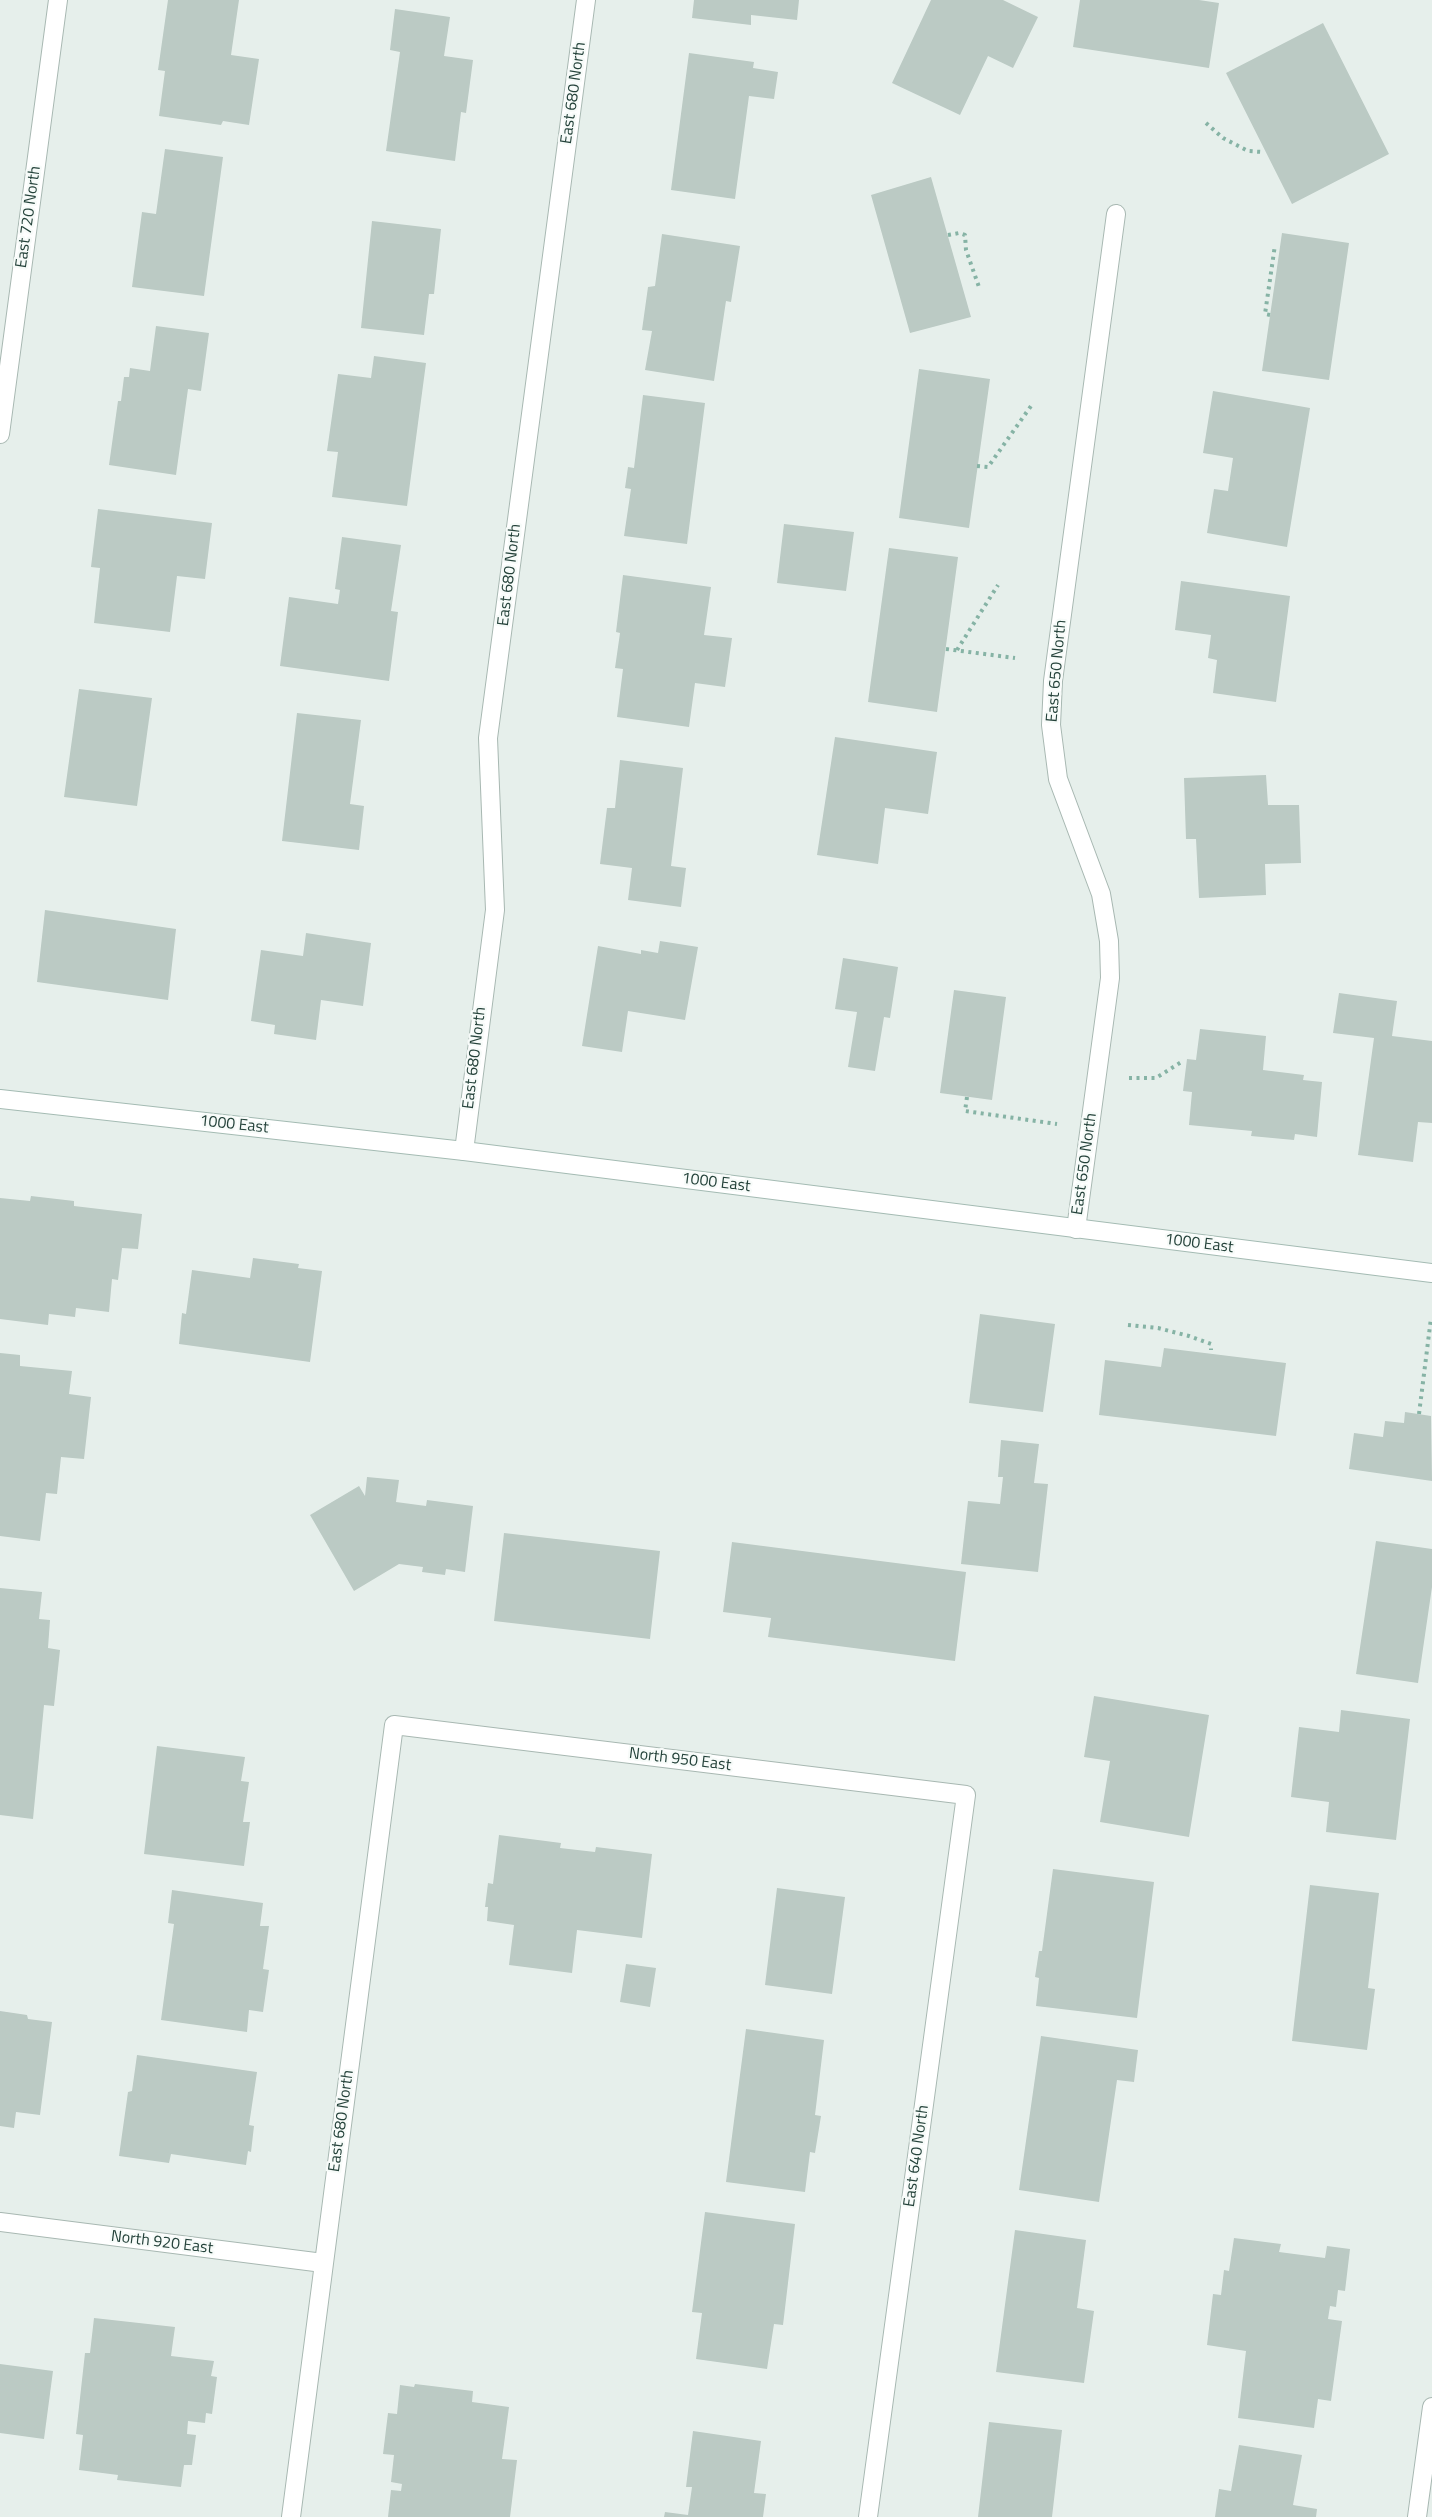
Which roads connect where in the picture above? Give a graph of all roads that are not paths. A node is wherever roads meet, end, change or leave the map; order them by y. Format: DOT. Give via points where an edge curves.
graph roads {
  1 [pos="58,0"];
  2 [pos="586,0"];
  3 [pos="1116,214"];
  4 [pos="0,434"];
  5 [pos="0,1098"];
  6 [pos="464,1151"];
  7 [pos="1076,1229"];
  8 [pos="1432,1273"];
  9 [pos="394,1725"];
  10 [pos="966,1795"];
  11 [pos="0,2222"];
  12 [pos="323,2263"];
  13 [pos="1432,2407"];
  14 [pos="291,2517"];
  15 [pos="868,2517"];
  16 [pos="1417,2517"];
  1 -- 4 [label="street, East 720 North"];
  2 -- 6 [label="street, East 680 North" via="488,738 495,909"];
  3 -- 7 [label="street, East 650 North" via="1054,670 1051,724 1058,779 1101,894 1110,978"];
  5 -- 6 [label="street, 1000 East"];
  6 -- 7 [label="street, 1000 East"];
  7 -- 8 [label="street, 1000 East"];
  9 -- 10 [label="street, North 950 East"];
  9 -- 12 [label="street, East 680 North"];
  10 -- 15 [label="street, East 640 North"];
  11 -- 12 [label="street, North 920 East"];
  12 -- 14 [label="street, East 680 North"];
  13 -- 16 [label="street"];
}
